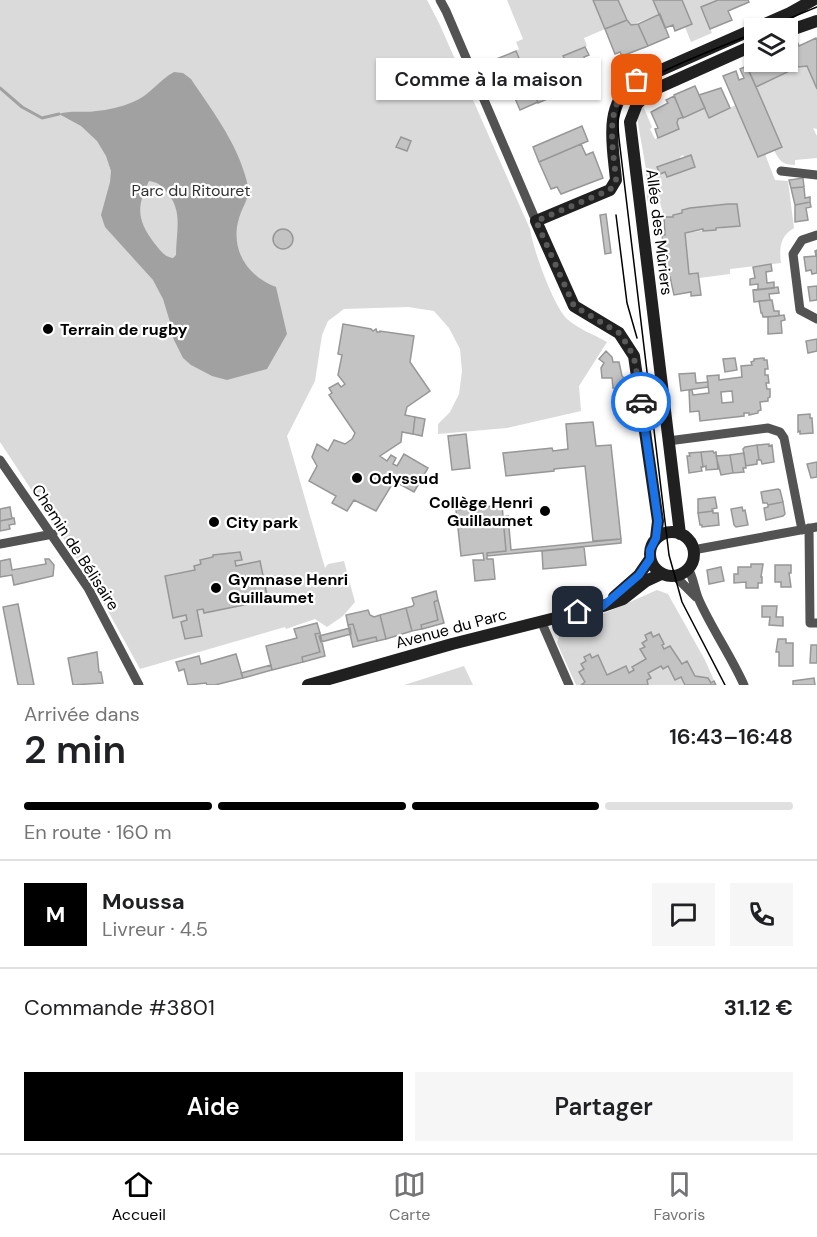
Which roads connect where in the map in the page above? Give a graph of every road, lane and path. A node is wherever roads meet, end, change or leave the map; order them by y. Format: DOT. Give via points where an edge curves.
graph roads {
  1 [pos="440,0"];
  2 [pos="813,0"];
  3 [pos="817,21"];
  4 [pos="798,28"];
  5 [pos="744,49"];
  6 [pos="781,171"];
  7 [pos="817,175"];
  8 [pos="536,221"];
  9 [pos="817,235"];
  10 [pos="817,319"];
  11 [pos="668,441"];
  12 [pos="0,460"];
  13 [pos="809,528"];
  14 [pos="52,534"];
  15 [pos="680,534"];
  16 [pos="656,538"];
  17 [pos="0,544"];
  18 [pos="693,550"];
  19 [pos="650,559"];
  20 [pos="688,569"];
  21 [pos="662,574"];
  22 [pos="675,576"];
  23 [pos="814,597"];
  24 [pos="699,601"];
  25 [pos="603,606"];
  26 [pos="541,621"];
  27 [pos="817,624"];
  28 [pos="139,685"];
  29 [pos="308,685"];
  30 [pos="569,685"];
  31 [pos="744,685"];
  1 -- 8 [label="street"];
  2 -- 8 [label="street" via="642,77 625,90 613,112 615,184 610,190"];
  3 -- 4 [label="street"];
  5 -- 11 [label="street, Allée des Mûriers" via="656,88 634,108 630,122"];
  6 -- 7 [label="street"];
  8 -- 16 [label="street" via="574,306 619,333 634,356 658,521"];
  9 -- 10 [label="street" via="802,240 793,254 800,309"];
  11 -- 13 [label="street" via="768,428 780,432"];
  11 -- 15 [label="street, Allée des Mûriers"];
  12 -- 14 [label="street, Chemin de Bélisaire"];
  13 -- 18 [label="street"];
  13 -- 23 [label="street"];
  14 -- 17 [label="street"];
  14 -- 28 [label="street, Chemin de Bélisaire" via="88,588"];
  15 -- 16 [label="street" via="666,533"];
  15 -- 18 [label="street"];
  16 -- 19 [label="street"];
  18 -- 20 [label="street"];
  19 -- 21 [label="street"];
  19 -- 25 [label="street, Avenue du Parc" via="639,575"];
  20 -- 22 [label="street"];
  20 -- 24 [label="street"];
  21 -- 22 [label="street"];
  21 -- 25 [label="street, Avenue du Parc" via="623,599"];
  22 -- 24 [label="street"];
  23 -- 27 [label="street" via="810,623"];
  24 -- 31 [label="street"];
  25 -- 26 [label="street, Avenue du Parc"];
  26 -- 29 [label="street, Avenue du Parc"];
  26 -- 30 [label="street"];
}
